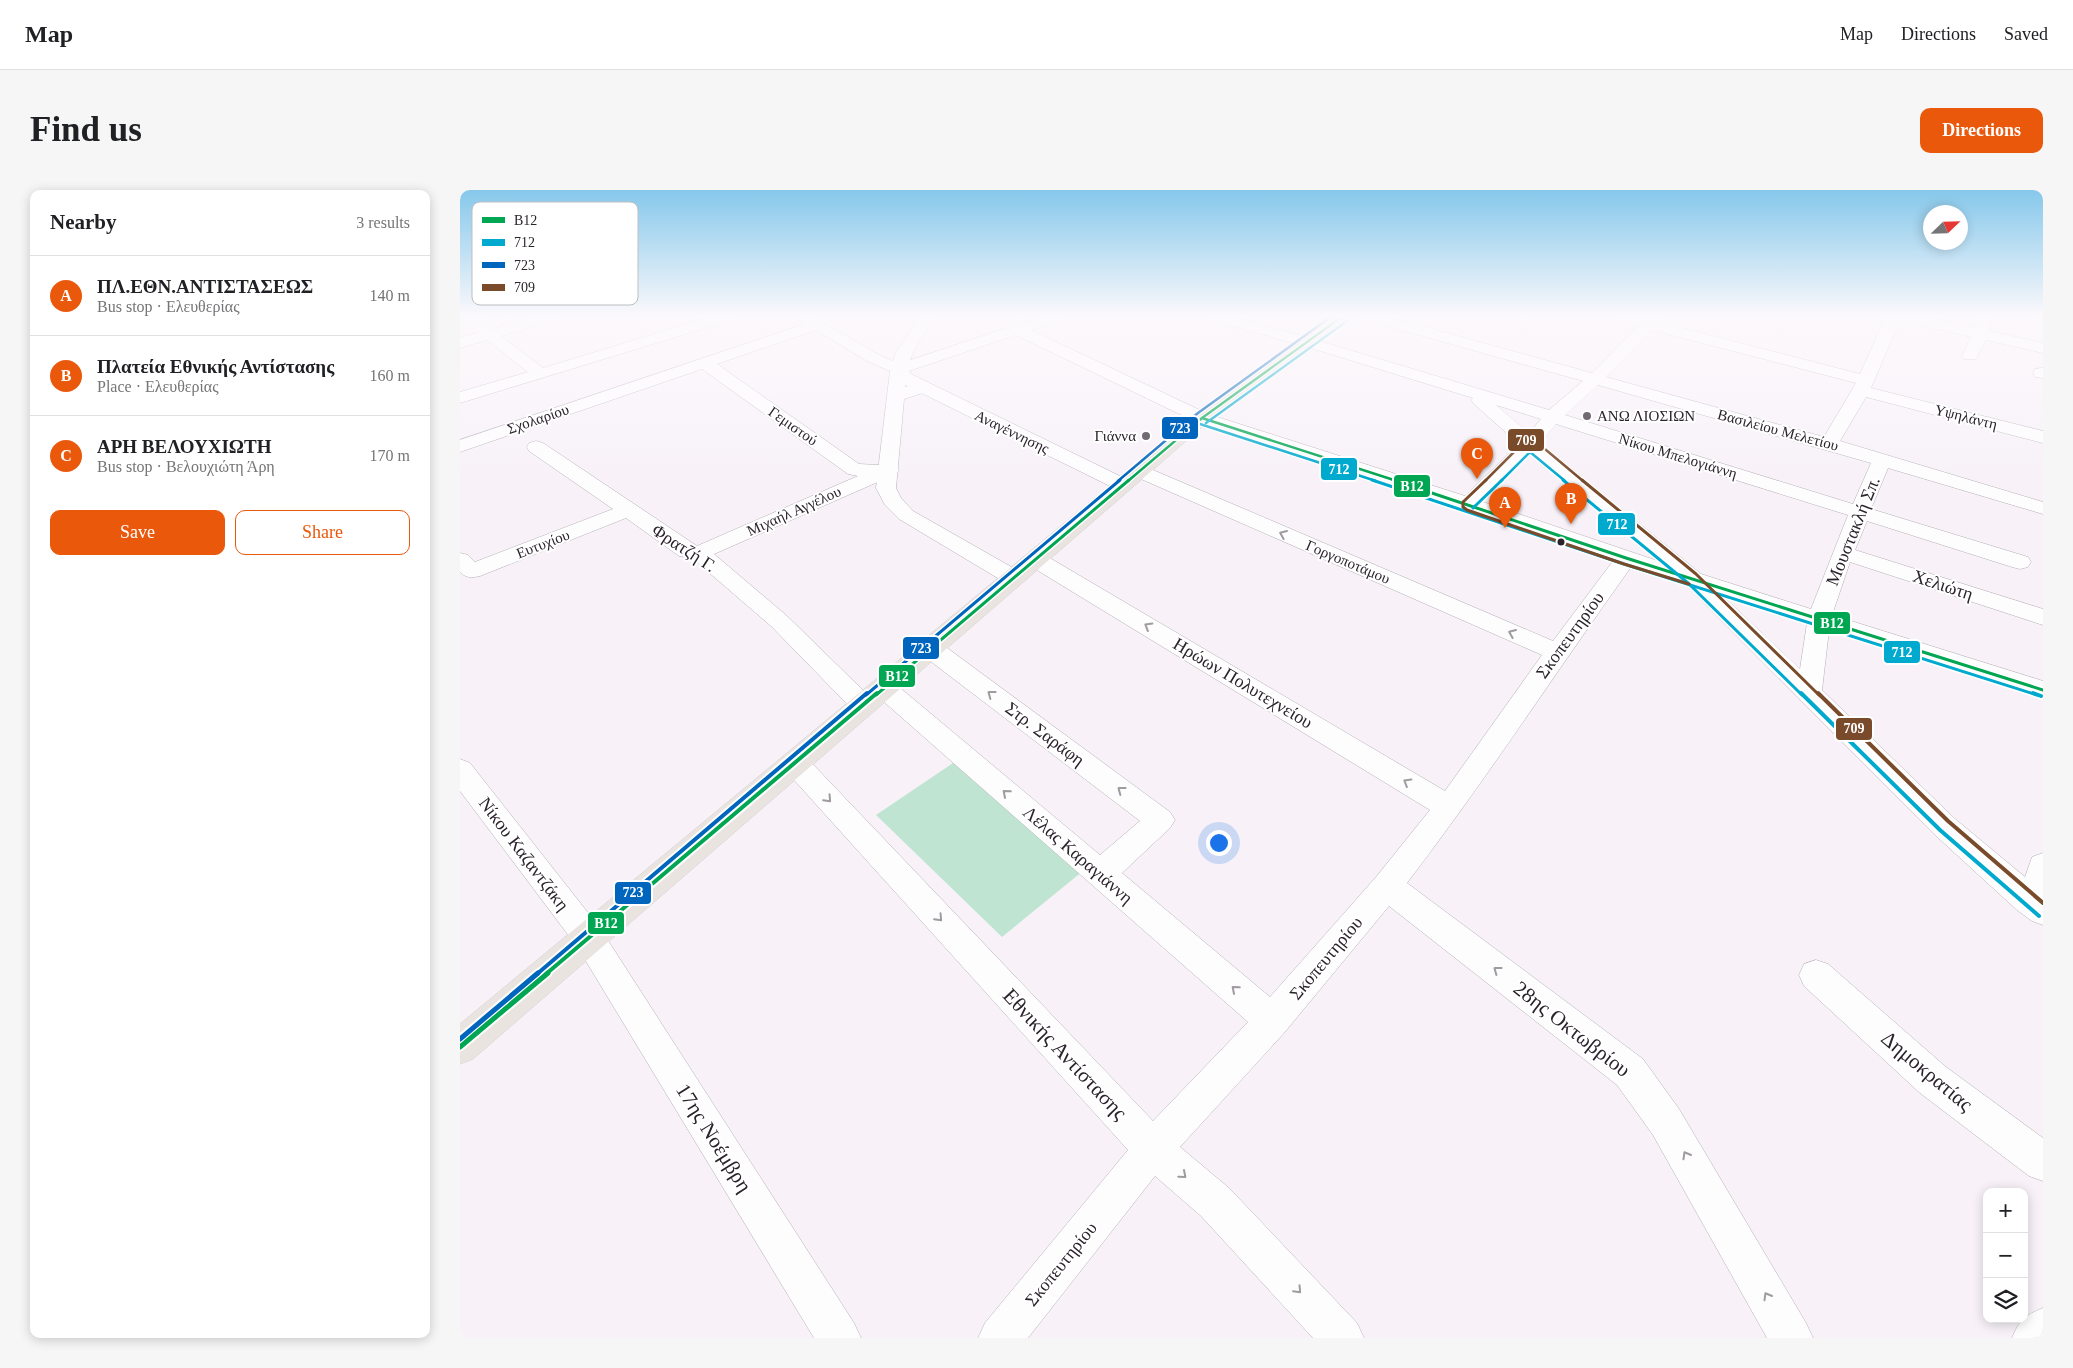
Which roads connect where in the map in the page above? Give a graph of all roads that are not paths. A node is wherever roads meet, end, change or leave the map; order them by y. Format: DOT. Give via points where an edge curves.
graph roads {
  1 [pos="535,370"];
  2 [pos="555,370"];
  3 [pos="685,370"];
  4 [pos="713,370"];
  5 [pos="899,370"];
  6 [pos="900,370"];
  7 [pos="1101,370"];
  8 [pos="1269,370"];
  9 [pos="1398,370"];
  10 [pos="1561,370"];
  11 [pos="1604,370"];
  12 [pos="1813,370"];
  13 [pos="1870,370"];
  14 [pos="541,374"];
  15 [pos="1595,379"];
  16 [pos="1863,385"];
  17 [pos="923,387"];
  18 [pos="1472,392"];
  19 [pos="896,396"];
  20 [pos="460,398"];
  21 [pos="1202,418"];
  22 [pos="1551,418"];
  23 [pos="2043,437"];
  24 [pos="1530,444"];
  25 [pos="1829,444"];
  26 [pos="460,446"];
  27 [pos="536,447"];
  28 [pos="1882,459"];
  29 [pos="889,470"];
  30 [pos="1131,478"];
  31 [pos="1469,504"];
  32 [pos="2043,508"];
  33 [pos="629,510"];
  34 [pos="1860,511"];
  35 [pos="699,553"];
  36 [pos="1843,553"];
  37 [pos="1626,558"];
  38 [pos="1036,559"];
  39 [pos="460,560"];
  40 [pos="2020,562"];
  41 [pos="1014,578"];
  42 [pos="1692,578"];
  43 [pos="2043,617"];
  44 [pos="1819,618"];
  45 [pos="930,648"];
  46 [pos="1557,652"];
  47 [pos="2043,690"];
  48 [pos="1809,692"];
  49 [pos="874,697"];
  50 [pos="795,763"];
  51 [pos="460,770"];
  52 [pos="1449,807"];
  53 [pos="2043,866"];
  54 [pos="1100,874"];
  55 [pos="1387,886"];
  56 [pos="2036,906"];
  57 [pos="589,938"];
  58 [pos="1816,975"];
  59 [pos="1272,1021"];
  60 [pos="460,1047"];
  61 [pos="1153,1149"];
  62 [pos="2043,1162"];
  63 [pos="2043,1330"];
  64 [pos="839,1338"];
  65 [pos="1000,1338"];
  66 [pos="1342,1338"];
  67 [pos="1792,1338"];
  68 [pos="2034,1338"];
  1 -- 14 [label="street"];
  2 -- 14 [label="street"];
  3 -- 26 [label="street, Σχολαρίου"];
  4 -- 29 [label="street, Γεμιστού" via="855,470"];
  5 -- 19 [label="street"];
  6 -- 17 [label="street, Αναγέννησης" via="905,378"];
  7 -- 21 [label="street"];
  8 -- 21 [label="main road"];
  9 -- 18 [label="street, Νίκου Μπελογιάννη"];
  10 -- 15 [label="street, Βασιλείου Μελετίου"];
  11 -- 15 [label="street"];
  12 -- 16 [label="street, Υψηλάντη"];
  13 -- 16 [label="street"];
  14 -- 20 [label="street"];
  15 -- 22 [label="street"];
  15 -- 25 [label="street, Βασιλείου Μελετίου"];
  16 -- 23 [label="street, Υψηλάντη"];
  16 -- 25 [label="street"];
  17 -- 19 [label="street"];
  17 -- 30 [label="street, Αναγέννησης"];
  18 -- 22 [label="street, Νίκου Μπελογιάννη"];
  18 -- 24 [label="street"];
  19 -- 29 [label="street"];
  21 -- 30 [label="main road"];
  21 -- 31 [label="street"];
  22 -- 24 [label="street"];
  22 -- 34 [label="street, Νίκου Μπελογιάννη"];
  24 -- 31 [label="street"];
  24 -- 42 [label="street"];
  25 -- 28 [label="street, Βασιλείου Μελετίου"];
  27 -- 33 [label="street, Φρατζή Γ."];
  28 -- 32 [label="street, Βασιλείου Μελετίου"];
  28 -- 34 [label="street, Μουστακλή Σπ."];
  29 -- 35 [label="street, Μιχαήλ Αγγέλου"];
  29 -- 41 [label="street" via="886,488 892,501 906,515"];
  30 -- 38 [label="main road"];
  46 -- 30 [label="street, Γοργοποτάμου, one-way"];
  31 -- 37 [label="street"];
  33 -- 35 [label="street, Φρατζή Γ." via="687,551"];
  33 -- 39 [label="street, Ευτυχίου" via="472,571"];
  34 -- 36 [label="street, Μουστακλή Σπ."];
  34 -- 40 [label="street, Νίκου Μπελογιάννη"];
  35 -- 49 [label="street, Φρατζή Γ."];
  36 -- 43 [label="street, Χελιώτη"];
  36 -- 44 [label="street, Μουστακλή Σπ."];
  37 -- 42 [label="street"];
  37 -- 46 [label="street, Σκοπευτηρίου"];
  38 -- 41 [label="main road"];
  52 -- 38 [label="street, Ηρώων Πολυτεχνείου, one-way"];
  41 -- 45 [label="main road"];
  42 -- 44 [label="street"];
  42 -- 48 [label="street"];
  44 -- 47 [label="street"];
  44 -- 48 [label="street, Μουστακλή Σπ."];
  45 -- 49 [label="main road"];
  54 -- 45 [label="street, Στρ. Σαράφη, one-way" via="1160,820"];
  46 -- 52 [label="street, Σκοπευτηρίου"];
  48 -- 56 [label="street" via="1944,826"];
  49 -- 50 [label="main road"];
  54 -- 49 [label="street, Λέλας Καραγιάννη, one-way"];
  50 -- 57 [label="main road"];
  50 -- 61 [label="street, Εθνικής Αντίστασης, one-way"];
  51 -- 57 [label="street, Νίκου Καζαντζάκη"];
  52 -- 55 [label="street, Σκοπευτηρίου"];
  53 -- 56 [label="street"];
  59 -- 54 [label="street, Λέλας Καραγιάννη, one-way"];
  55 -- 59 [label="street, Σκοπευτηρίου"];
  67 -- 55 [label="street, 28ης Οκτωβρίου, one-way" via="1666,1122 1630,1072"];
  57 -- 60 [label="main road"];
  57 -- 64 [label="street, 17ης Νοέμβρη"];
  58 -- 62 [label="street, Δημοκρατίας" via="1932,1080"];
  59 -- 61 [label="street, Σκοπευτηρίου"];
  61 -- 65 [label="street, Σκοπευτηρίου"];
  61 -- 66 [label="street, Εθνικής Αντίστασης, one-way" via="1215,1202"];
  63 -- 68 [label="street"];
}
